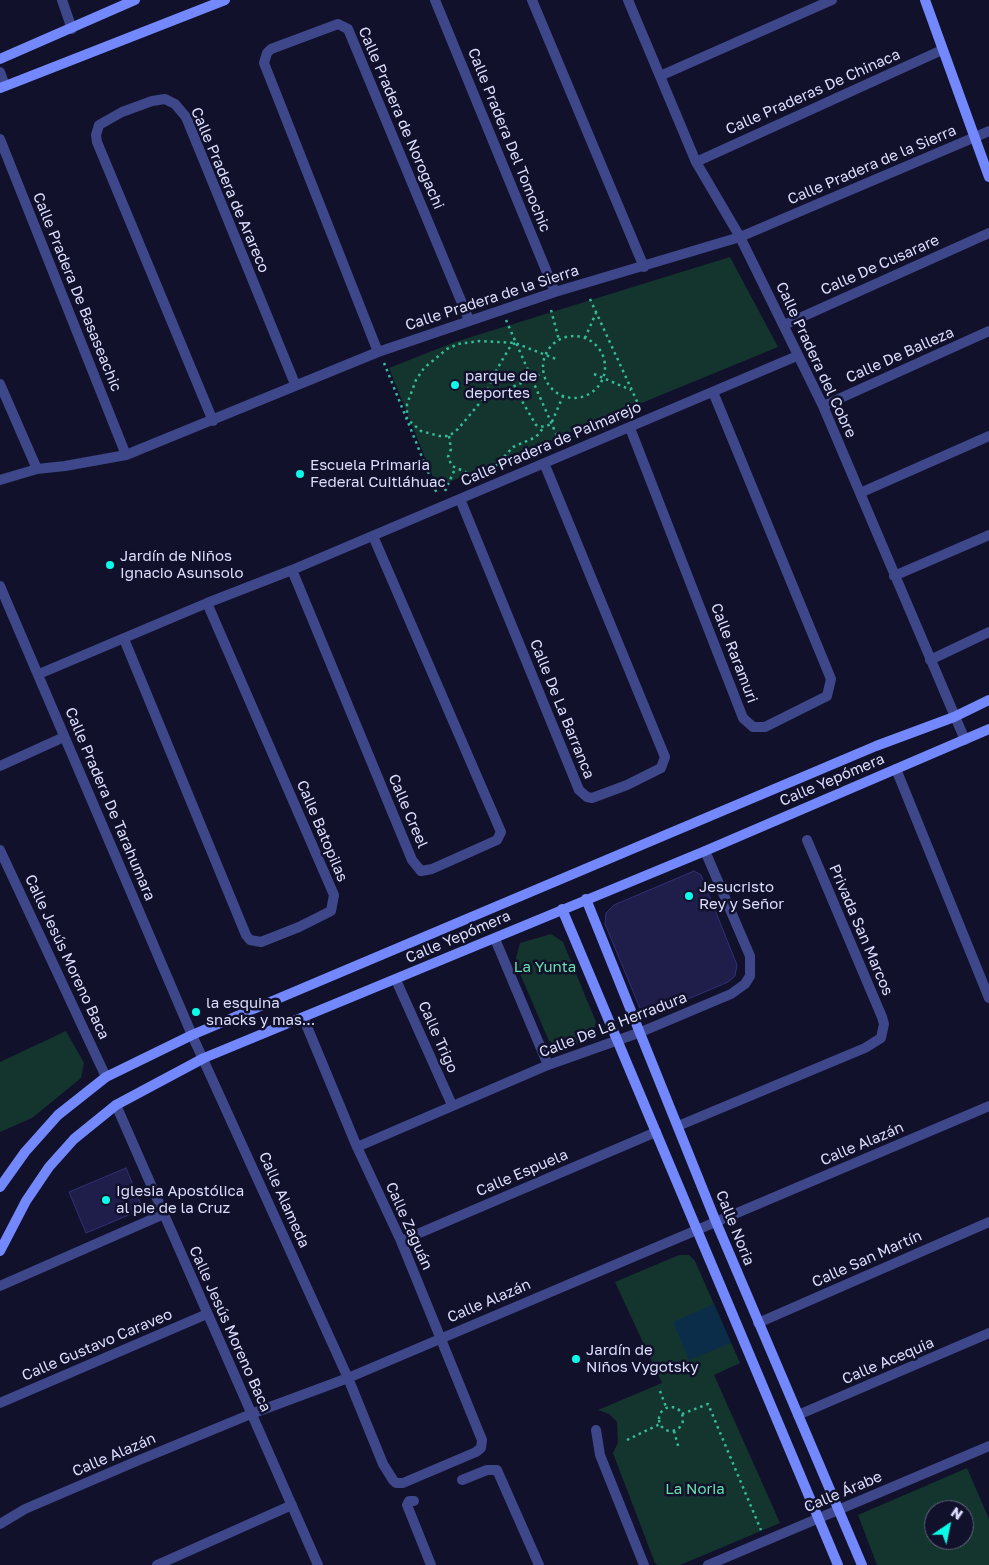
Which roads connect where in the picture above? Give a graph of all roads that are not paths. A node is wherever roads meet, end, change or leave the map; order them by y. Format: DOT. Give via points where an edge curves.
graph roads {
  1 [pos="62,0"];
  2 [pos="135,0"];
  3 [pos="225,0"];
  4 [pos="435,0"];
  5 [pos="532,0"];
  6 [pos="628,0"];
  7 [pos="832,0"];
  8 [pos="925,0"];
  9 [pos="72,28"];
  10 [pos="942,50"];
  11 [pos="0,59"];
  12 [pos="0,72"];
  13 [pos="660,76"];
  14 [pos="3,87"];
  15 [pos="989,131"];
  16 [pos="974,137"];
  17 [pos="0,139"];
  18 [pos="696,162"];
  19 [pos="989,177"];
  20 [pos="989,233"];
  21 [pos="740,237"];
  22 [pos="644,267"];
  23 [pos="555,292"];
  24 [pos="469,320"];
  25 [pos="784,325"];
  26 [pos="989,331"];
  27 [pos="378,352"];
  28 [pos="797,356"];
  29 [pos="0,384"];
  30 [pos="295,384"];
  31 [pos="713,392"];
  32 [pos="823,406"];
  33 [pos="213,421"];
  34 [pos="630,428"];
  35 [pos="989,436"];
  36 [pos="126,456"];
  37 [pos="544,463"];
  38 [pos="36,469"];
  39 [pos="0,480"];
  40 [pos="860,493"];
  41 [pos="460,499"];
  42 [pos="989,535"];
  43 [pos="372,536"];
  44 [pos="292,570"];
  45 [pos="894,576"];
  46 [pos="0,586"];
  47 [pos="207,603"];
  48 [pos="989,632"];
  49 [pos="124,639"];
  50 [pos="930,660"];
  51 [pos="39,674"];
  52 [pos="989,700"];
  53 [pos="954,717"];
  54 [pos="989,729"];
  55 [pos="64,737"];
  56 [pos="965,740"];
  57 [pos="0,766"];
  58 [pos="896,769"];
  59 [pos="807,840"];
  60 [pos="0,850"];
  61 [pos="705,851"];
  62 [pos="586,899"];
  63 [pos="562,909"];
  64 [pos="495,938"];
  65 [pos="396,980"];
  66 [pos="989,998"];
  67 [pos="303,1017"];
  68 [pos="641,1032"];
  69 [pos="192,1035"];
  70 [pos="618,1040"];
  71 [pos="204,1058"];
  72 [pos="548,1065"];
  73 [pos="106,1077"];
  74 [pos="116,1105"];
  75 [pos="452,1105"];
  76 [pos="989,1106"];
  77 [pos="678,1126"];
  78 [pos="656,1132"];
  79 [pos="357,1147"];
  80 [pos="0,1187"];
  81 [pos="164,1214"];
  82 [pos="716,1222"];
  83 [pos="989,1222"];
  84 [pos="697,1230"];
  85 [pos="401,1242"];
  86 [pos="0,1251"];
  87 [pos="0,1286"];
  88 [pos="207,1314"];
  89 [pos="758,1323"];
  90 [pos="989,1333"];
  91 [pos="440,1338"];
  92 [pos="348,1378"];
  93 [pos="0,1403"];
  94 [pos="251,1414"];
  95 [pos="798,1415"];
  96 [pos="596,1430"];
  97 [pos="989,1446"];
  98 [pos="482,1448"];
  99 [pos="462,1480"];
  100 [pos="411,1502"];
  101 [pos="292,1505"];
  102 [pos="838,1511"];
  103 [pos="819,1518"];
  104 [pos="0,1524"];
  105 [pos="157,1565"];
  106 [pos="318,1565"];
  107 [pos="431,1565"];
  108 [pos="539,1565"];
  109 [pos="644,1565"];
  110 [pos="708,1565"];
  111 [pos="838,1565"];
  112 [pos="862,1565"];
  1 -- 9 [label="street"];
  2 -- 9 [label="main road"];
  3 -- 14 [label="main road"];
  4 -- 23 [label="street, Calle Pradera Del Tomochic"];
  5 -- 22 [label="street"];
  6 -- 13 [label="street, Calle Pradera del Cobre"];
  7 -- 13 [label="street"];
  8 -- 10 [label="main road"];
  9 -- 11 [label="main road"];
  10 -- 16 [label="main road"];
  10 -- 18 [label="street, Calle Praderas De Chinaca"];
  12 -- 14 [label="street"];
  13 -- 18 [label="street, Calle Pradera del Cobre"];
  15 -- 16 [label="street, Calle Pradera de la Sierra"];
  16 -- 19 [label="main road"];
  16 -- 21 [label="street, Calle Pradera de la Sierra"];
  17 -- 36 [label="street, Calle Pradera De Basaseachic"];
  18 -- 21 [label="street, Calle Pradera del Cobre"];
  20 -- 25 [label="street, Calle De Cusarare"];
  21 -- 22 [label="street, Calle Pradera de la Sierra"];
  21 -- 25 [label="street, Calle Pradera del Cobre"];
  22 -- 23 [label="street, Calle Pradera de la Sierra"];
  23 -- 24 [label="street, Calle Pradera de la Sierra"];
  24 -- 27 [label="street, Calle Pradera de la Sierra"];
  24 -- 27 [label="street, Calle Pradera de Norogachi" via="348,29 338,24 271,49 266,53 264,63"];
  25 -- 28 [label="street, Calle Pradera del Cobre"];
  26 -- 32 [label="street, Calle De Balleza"];
  27 -- 30 [label="street, Calle Pradera de la Sierra"];
  28 -- 31 [label="street, Calle Pradera de Palmarejo"];
  28 -- 32 [label="street, Calle Pradera del Cobre"];
  29 -- 38 [label="street"];
  30 -- 33 [label="street, Calle Pradera de la Sierra"];
  30 -- 33 [label="street, Calle Pradera de Arareco" via="186,117 175,104 165,99 122,112 99,125 97,142"];
  31 -- 34 [label="street, Calle Pradera de Palmarejo"];
  31 -- 34 [label="street, Calle Raramuri" via="831,679 827,696 765,727 753,727 743,718"];
  32 -- 40 [label="street, Calle Pradera del Cobre"];
  33 -- 36 [label="street, Calle Pradera de la Sierra"];
  34 -- 37 [label="street, Calle Pradera de Palmarejo"];
  35 -- 40 [label="street"];
  36 -- 38 [label="street, Calle Pradera de la Sierra"];
  37 -- 41 [label="street, Calle Pradera de Palmarejo"];
  37 -- 41 [label="street, Calle De La Barranca" via="665,757 662,768 627,785 592,798 579,790"];
  38 -- 39 [label="street, Calle Pradera de la Sierra"];
  40 -- 45 [label="street, Calle Pradera del Cobre"];
  41 -- 43 [label="street, Calle Pradera de Palmarejo"];
  42 -- 45 [label="street"];
  43 -- 44 [label="street, Calle Pradera de Palmarejo"];
  43 -- 44 [label="street, Calle Creel" via="501,832 497,840 432,869 421,871 412,860"];
  44 -- 47 [label="street, Calle Pradera de Palmarejo"];
  45 -- 50 [label="street, Calle Pradera del Cobre"];
  46 -- 51 [label="street, Calle Pradera De Tarahumara"];
  47 -- 49 [label="street, Calle Pradera de Palmarejo"];
  47 -- 49 [label="street, Calle Batopilas" via="334,896 331,911 299,927 261,942 250,940 246,935"];
  48 -- 50 [label="street"];
  49 -- 51 [label="street, Calle Pradera de Palmarejo"];
  50 -- 53 [label="street, Calle Pradera del Cobre"];
  51 -- 55 [label="street, Calle Pradera De Tarahumara"];
  52 -- 53 [label="main road, Calle Yepómera"];
  53 -- 56 [label="street, Calle Pradera del Cobre"];
  53 -- 69 [label="main road, Calle Yepómera" via="876,746"];
  54 -- 56 [label="main road, Calle Yepómera"];
  55 -- 57 [label="street"];
  55 -- 69 [label="street, Calle Pradera De Tarahumara"];
  56 -- 58 [label="main road, Calle Yepómera"];
  58 -- 61 [label="main road, Calle Yepómera"];
  58 -- 66 [label="street"];
  59 -- 77 [label="street, Privada San Marcos" via="882,1017 883,1032 876,1042 865,1048"];
  60 -- 73 [label="street, Calle Jesús Moreno Baca"];
  61 -- 62 [label="main road, Calle Yepómera"];
  61 -- 68 [label="street, Calle De La Herradura" via="750,956 750,976 731,994"];
  62 -- 63 [label="main road, Calle Yepómera"];
  62 -- 68 [label="main road, Calle Noria"];
  63 -- 64 [label="main road, Calle Yepómera"];
  63 -- 70 [label="main road"];
  64 -- 65 [label="main road, Calle Yepómera"];
  64 -- 72 [label="street"];
  65 -- 67 [label="main road, Calle Yepómera"];
  65 -- 75 [label="street, Calle Trigo"];
  67 -- 71 [label="main road, Calle Yepómera"];
  67 -- 79 [label="street, Calle Zaguán"];
  68 -- 70 [label="street, Calle De La Herradura"];
  68 -- 77 [label="main road, Calle Noria"];
  69 -- 71 [label="street, Calle Alameda"];
  69 -- 73 [label="main road, Calle Yepómera"];
  70 -- 72 [label="street, Calle De La Herradura"];
  70 -- 78 [label="main road"];
  71 -- 74 [label="main road, Calle Yepómera"];
  71 -- 92 [label="street, Calle Alameda"];
  72 -- 75 [label="street, Calle De La Herradura"];
  73 -- 80 [label="main road, Calle Yepómera" via="58,1115"];
  74 -- 81 [label="street, Calle Jesús Moreno Baca"];
  74 -- 86 [label="main road, Calle Yepómera" via="74,1139 49,1167 26,1201"];
  75 -- 79 [label="street, Calle De La Herradura"];
  76 -- 82 [label="street, Calle Alazán"];
  77 -- 82 [label="main road, Calle Noria"];
  78 -- 84 [label="main road"];
  78 -- 85 [label="street, Calle Espuela"];
  79 -- 85 [label="street, Calle Zaguán"];
  81 -- 87 [label="street"];
  81 -- 88 [label="street, Calle Jesús Moreno Baca"];
  82 -- 84 [label="street, Calle Alazán"];
  82 -- 89 [label="main road, Calle Noria"];
  83 -- 89 [label="street, Calle San Martín"];
  84 -- 91 [label="street, Calle Alazán"];
  84 -- 103 [label="main road"];
  85 -- 91 [label="street, Calle Zaguán"];
  88 -- 93 [label="street, Calle Gustavo Caraveo"];
  88 -- 94 [label="street, Calle Jesús Moreno Baca"];
  89 -- 95 [label="main road, Calle Noria"];
  90 -- 95 [label="street, Calle Acequia"];
  91 -- 92 [label="street, Calle Alazán"];
  91 -- 98 [label="street, Calle Zaguán" via="480,1435"];
  92 -- 94 [label="street, Calle Alazán"];
  92 -- 98 [label="street, Calle Alameda" via="383,1464 396,1483 408,1481"];
  94 -- 101 [label="street, Calle Jesús Moreno Baca"];
  94 -- 104 [label="street, Calle Alazán" via="25,1509"];
  95 -- 102 [label="main road, Calle Noria"];
  96 -- 109 [label="street" via="600,1455"];
  97 -- 102 [label="street, Calle Árabe"];
  99 -- 108 [label="street" via="487,1470 497,1470"];
  100 -- 107 [label="street"];
  101 -- 105 [label="street"];
  101 -- 106 [label="street, Calle Jesús Moreno Baca"];
  102 -- 103 [label="street, Calle Árabe"];
  102 -- 112 [label="main road, Calle Noria"];
  103 -- 110 [label="street, Calle Árabe"];
  103 -- 111 [label="main road"];
}
